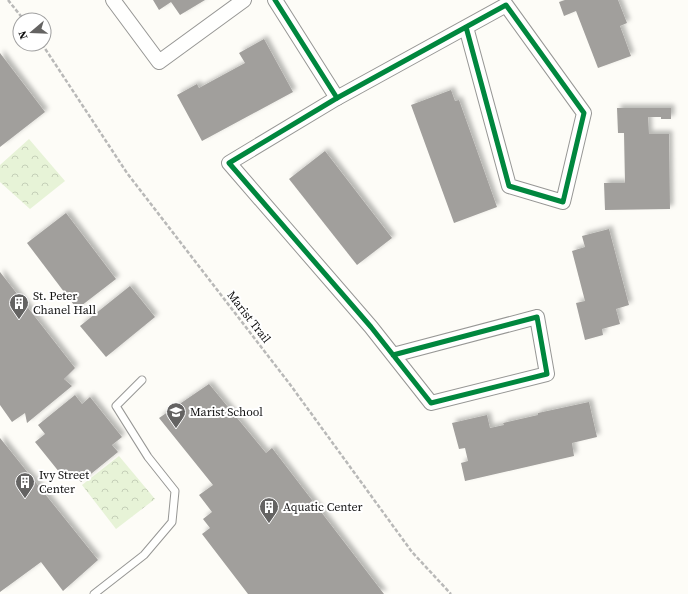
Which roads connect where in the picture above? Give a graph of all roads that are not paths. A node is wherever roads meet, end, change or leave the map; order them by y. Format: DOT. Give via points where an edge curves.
graph roads {
  1 [pos="113,0"];
  2 [pos="244,0"];
  3 [pos="275,0"];
  4 [pos="466,27"];
  5 [pos="337,98"];
  6 [pos="393,355"];
  7 [pos="142,380"];
  8 [pos="94,594"];
  1 -- 2 [label="street" via="159,62"];
  3 -- 5 [label="street"];
  4 -- 4 [label="street" via="506,5 584,114 563,202 509,186"];
  4 -- 5 [label="street"];
  5 -- 6 [label="street" via="229,163"];
  6 -- 6 [label="street" via="431,403 547,374 538,317"];
  7 -- 8 [label="lane" via="116,406 148,457 175,491 172,522 144,554"];
}
